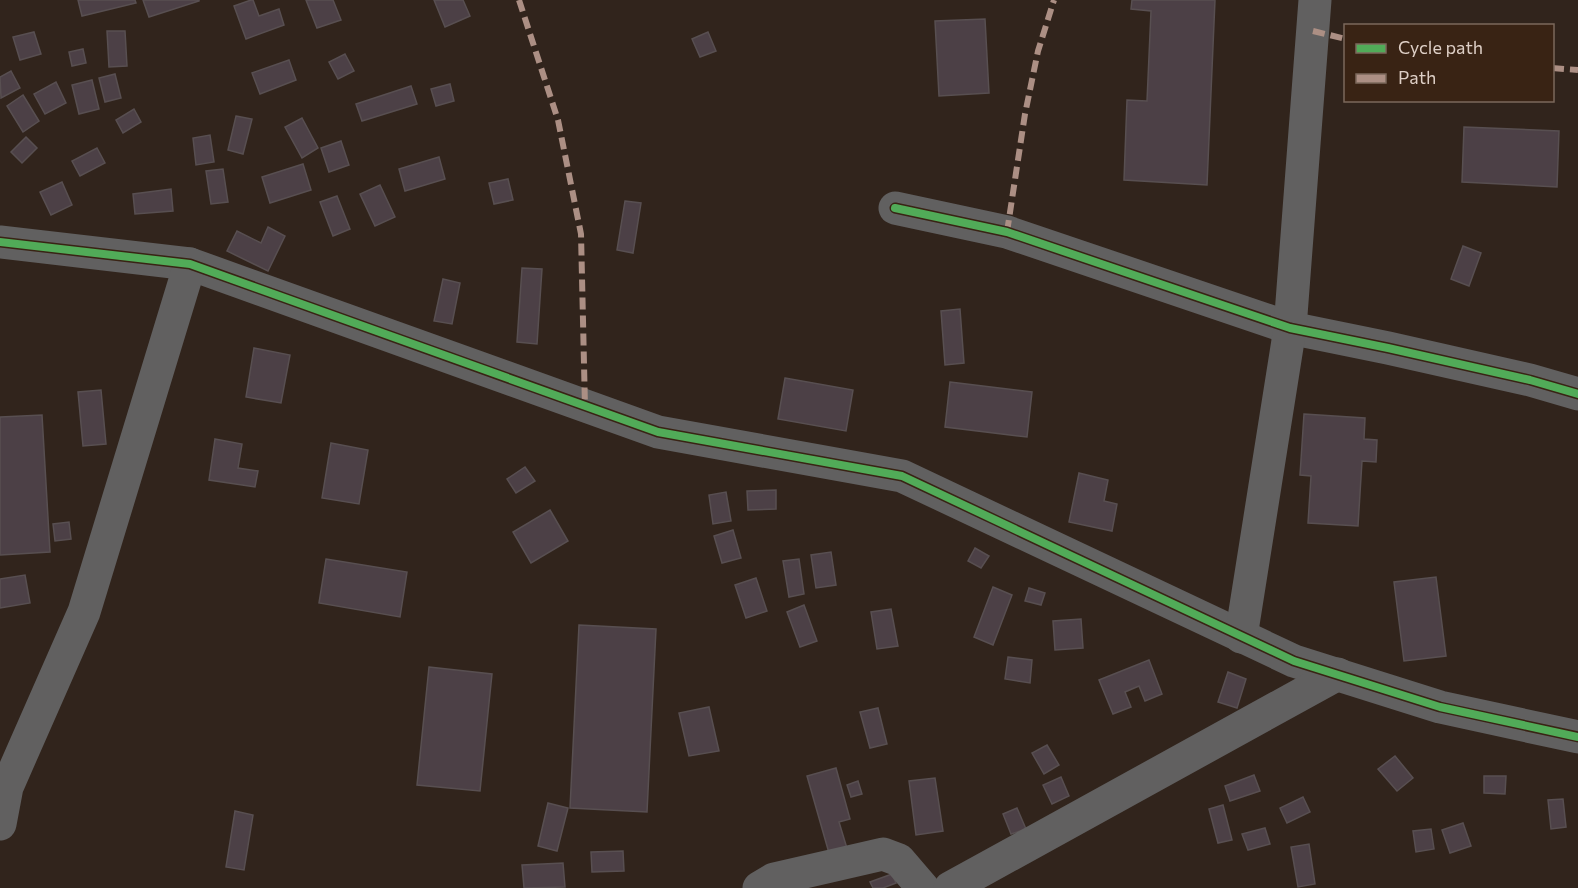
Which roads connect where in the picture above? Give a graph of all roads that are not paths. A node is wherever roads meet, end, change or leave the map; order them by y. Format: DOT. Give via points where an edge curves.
graph roads {
  1 [pos="1315,0"];
  2 [pos="895,208"];
  3 [pos="0,243"];
  4 [pos="190,264"];
  5 [pos="1290,328"];
  6 [pos="1578,394"];
  7 [pos="1241,637"];
  8 [pos="1338,674"];
  9 [pos="1578,737"];
  10 [pos="0,824"];
  11 [pos="759,888"];
  12 [pos="923,888"];
  13 [pos="950,888"];
  1 -- 5 [label="street"];
  2 -- 5 [label="street" via="1007,232"];
  3 -- 4 [label="street"];
  4 -- 7 [label="street" via="658,432 902,476"];
  4 -- 10 [label="street" via="84,612 7,787"];
  5 -- 6 [label="street"];
  5 -- 7 [label="street"];
  7 -- 8 [label="street" via="1294,661"];
  8 -- 9 [label="street" via="1440,706"];
  8 -- 13 [label="street"];
  11 -- 12 [label="street" via="774,879 883,854 899,860"];
}
